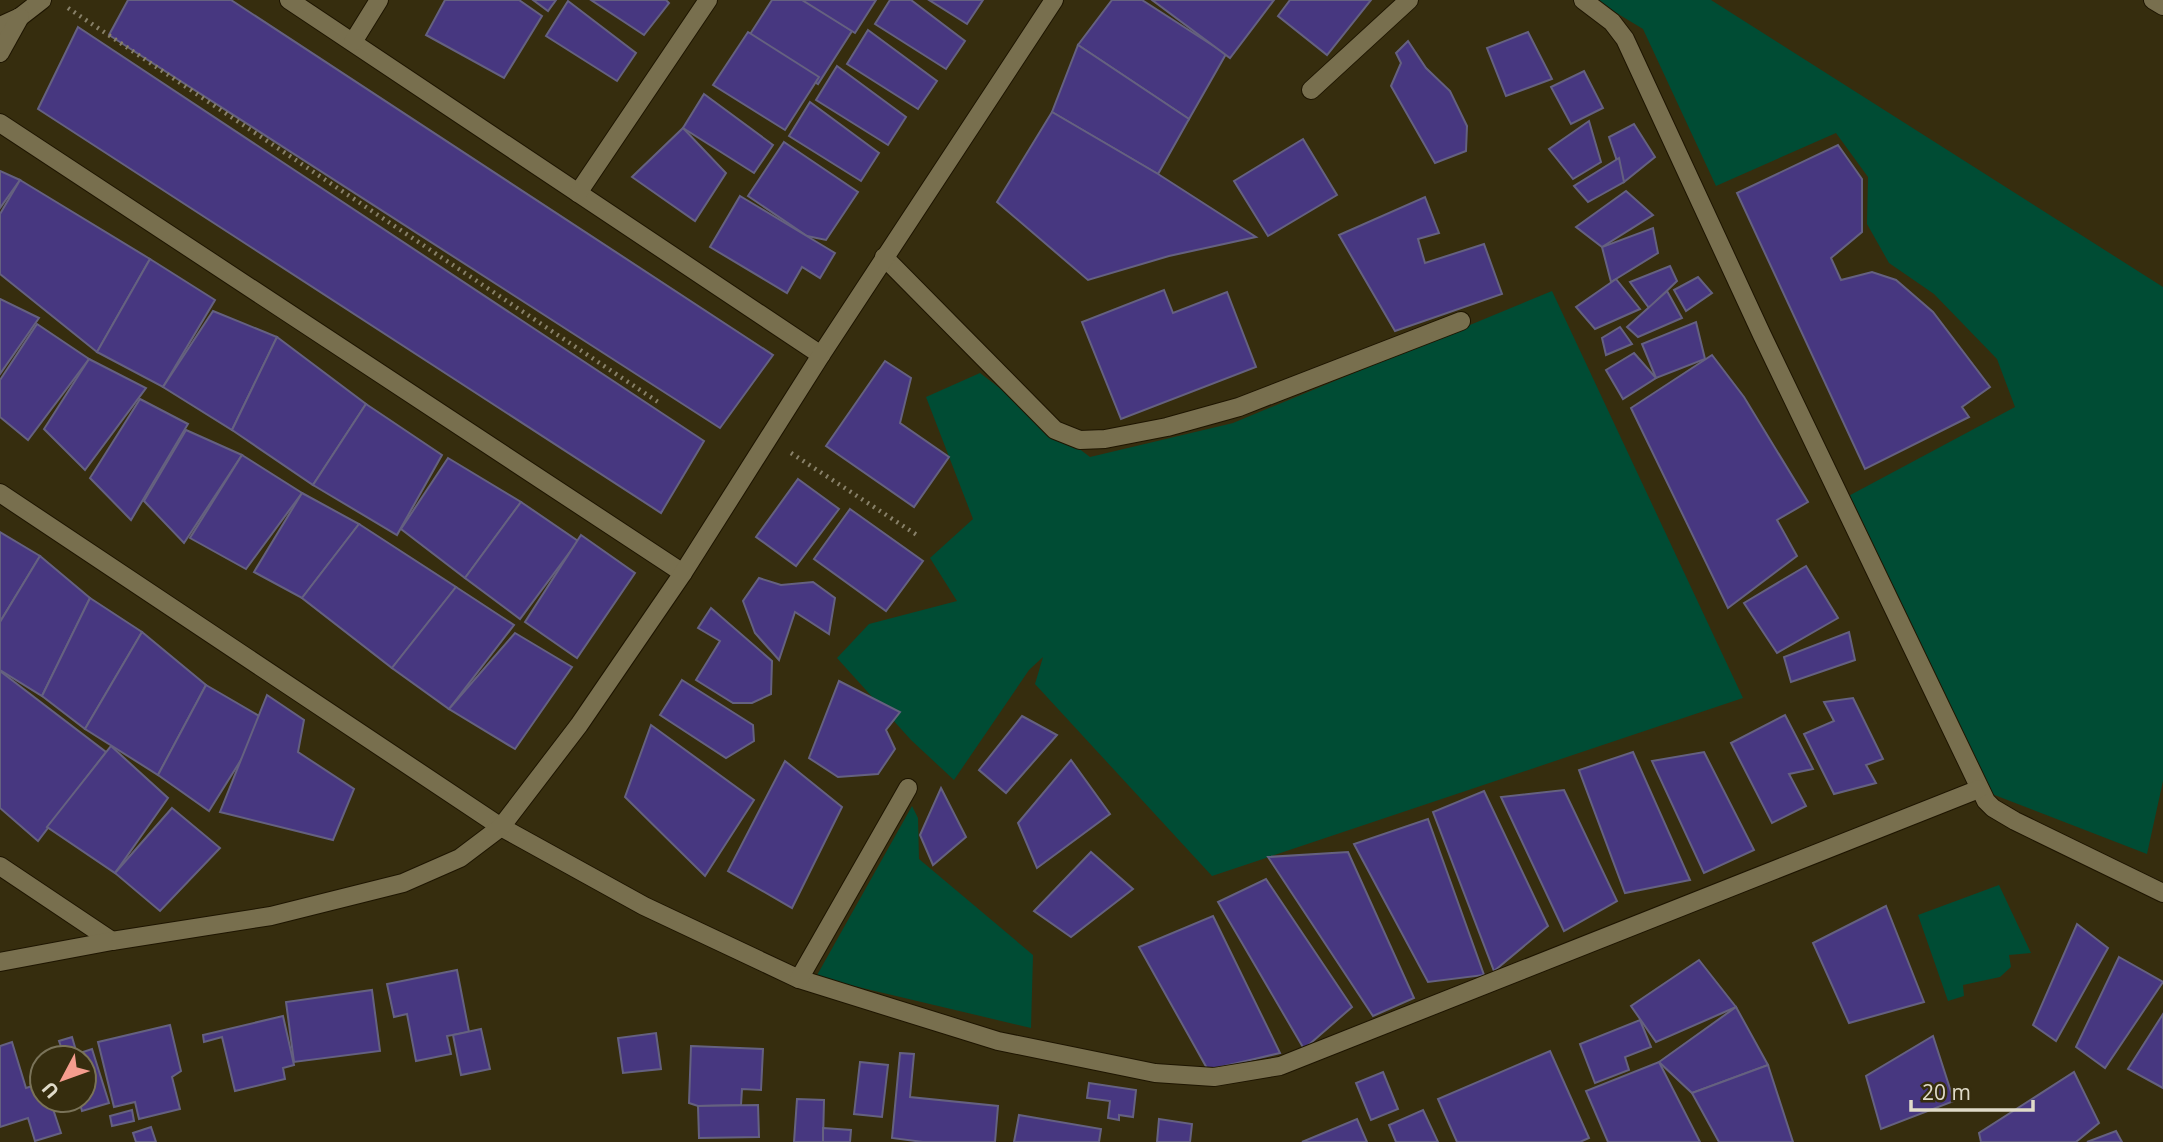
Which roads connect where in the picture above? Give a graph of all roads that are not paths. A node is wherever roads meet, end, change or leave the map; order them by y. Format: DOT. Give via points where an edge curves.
graph roads {
  1 [pos="42,0"];
  2 [pos="289,0"];
  3 [pos="379,0"];
  4 [pos="708,0"];
  5 [pos="1054,0"];
  6 [pos="1409,0"];
  7 [pos="1583,0"];
  8 [pos="2153,0"];
  9 [pos="2163,6"];
  10 [pos="20,17"];
  11 [pos="0,26"];
  12 [pos="353,42"];
  13 [pos="0,53"];
  14 [pos="1311,90"];
  15 [pos="0,123"];
  16 [pos="579,193"];
  17 [pos="884,257"];
  18 [pos="1461,321"];
  19 [pos="821,355"];
  20 [pos="0,493"];
  21 [pos="683,573"];
  22 [pos="908,788"];
  23 [pos="1979,789"];
  24 [pos="501,827"];
  25 [pos="0,866"];
  26 [pos="2163,893"];
  27 [pos="112,942"];
  28 [pos="0,962"];
  29 [pos="799,979"];
  1 -- 10 [label="street"];
  2 -- 12 [label="street"];
  3 -- 12 [label="street"];
  4 -- 16 [label="street"];
  5 -- 17 [label="street"];
  6 -- 14 [label="street"];
  7 -- 23 [label="street" via="1612,22 1625,39"];
  8 -- 9 [label="street"];
  10 -- 11 [label="street"];
  10 -- 13 [label="street"];
  12 -- 16 [label="street"];
  15 -- 21 [label="street"];
  16 -- 19 [label="street"];
  17 -- 18 [label="street" via="1055,430 1080,440 1167,427 1239,407"];
  17 -- 19 [label="street"];
  19 -- 21 [label="street"];
  20 -- 24 [label="street"];
  21 -- 24 [label="street" via="579,725"];
  22 -- 29 [label="street"];
  23 -- 26 [label="street" via="1993,808 2014,821"];
  23 -- 29 [label="street" via="1280,1066 1214,1077 1154,1073 998,1041"];
  24 -- 27 [label="street" via="460,858 403,883 271,916"];
  24 -- 29 [label="street" via="644,906"];
  25 -- 27 [label="street"];
  27 -- 28 [label="street"];
}
